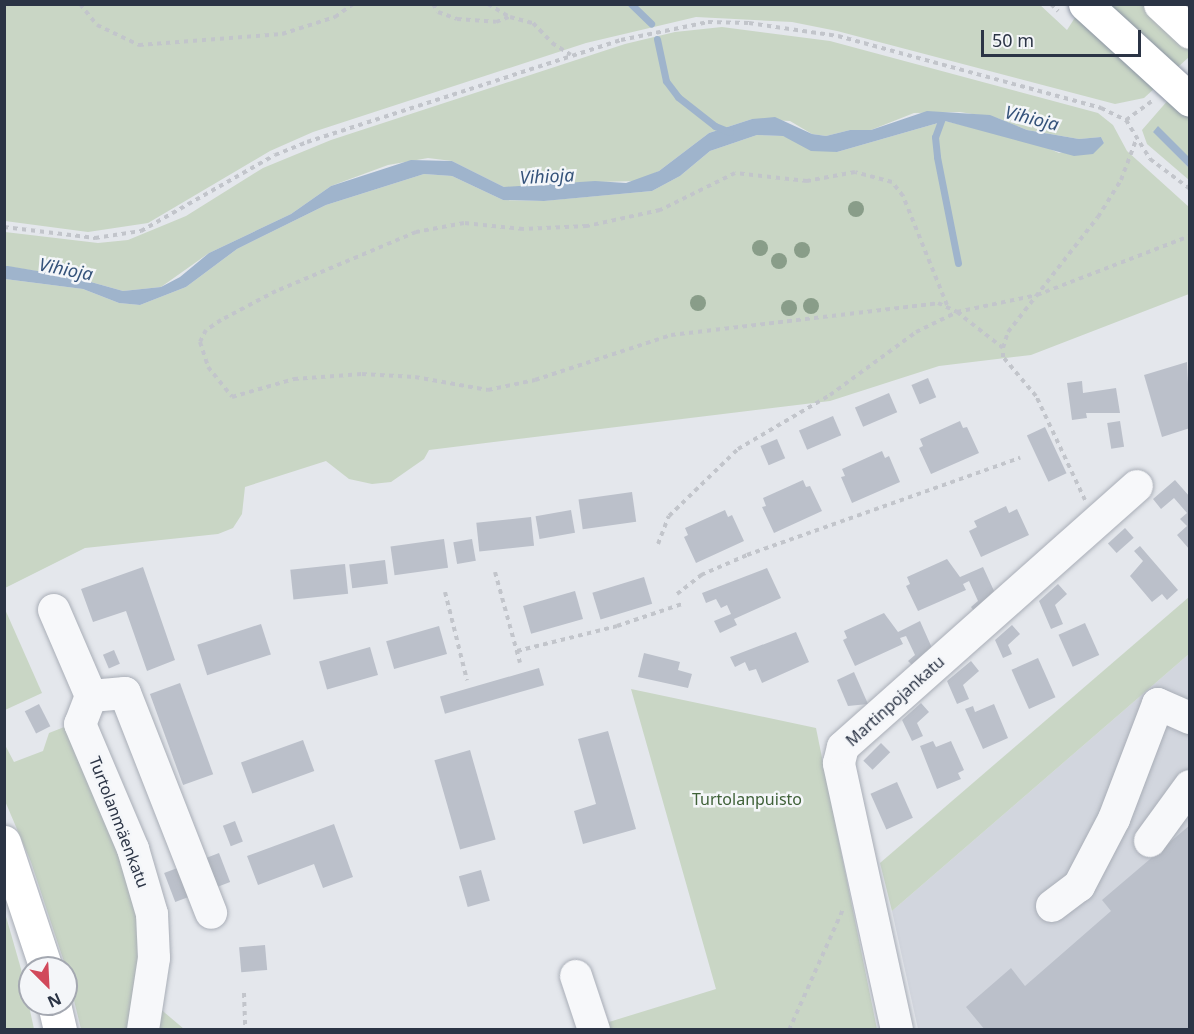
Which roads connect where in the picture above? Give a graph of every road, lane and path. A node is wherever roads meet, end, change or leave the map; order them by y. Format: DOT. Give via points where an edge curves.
graph roads {
  1 [pos="80,4"];
  2 [pos="353,4"];
  3 [pos="433,4"];
  4 [pos="488,4"];
  5 [pos="1085,4"];
  6 [pos="1160,4"];
  7 [pos="510,17"];
  8 [pos="1190,32"];
  9 [pos="572,55"];
  10 [pos="1190,100"];
  11 [pos="1136,139"];
  12 [pos="1190,189"];
  13 [pos="4,227"];
  14 [pos="1190,237"];
  15 [pos="1036,295"];
  16 [pos="947,305"];
  17 [pos="957,312"];
  18 [pos="1003,348"];
  19 [pos="1020,458"];
  20 [pos="1137,486"];
  21 [pos="1096,522"];
  22 [pos="658,544"];
  23 [pos="495,572"];
  24 [pos="445,592"];
  25 [pos="677,594"];
  26 [pos="682,604"];
  27 [pos="54,609"];
  28 [pos="517,651"];
  29 [pos="520,663"];
  30 [pos="467,680"];
  31 [pos="86,710"];
  32 [pos="1190,718"];
  33 [pos="1190,786"];
  34 [pos="1150,841"];
  35 [pos="4,842"];
  36 [pos="845,903"];
  37 [pos="1052,906"];
  38 [pos="211,914"];
  39 [pos="42,956"];
  40 [pos="576,976"];
  41 [pos="244,993"];
  42 [pos="143,1029"];
  43 [pos="245,1029"];
  44 [pos="594,1029"];
  45 [pos="789,1029"];
  46 [pos="897,1029"];
  1 -- 2 [label="path" via="98,25 139,45 282,34 335,17"];
  3 -- 7 [label="path" via="438,12 457,19 496,22"];
  4 -- 7 [label="path"];
  5 -- 10 [label="main road, bridge"];
  6 -- 8 [label="main road"];
  7 -- 9 [label="path" via="533,23 552,43"];
  9 -- 11 [label="path" via="669,28 708,22 789,28 838,36 1101,108 1126,120"];
  9 -- 13 [label="path" via="286,150 141,231 95,238"];
  11 -- 12 [label="path" via="1150,159"];
  11 -- 15 [label="path" via="1121,180 1104,208"];
  14 -- 15 [label="path"];
  15 -- 17 [label="path"];
  15 -- 18 [label="path" via="1008,332"];
  16 -- 16 [label="path" via="863,309 671,335 535,380 488,390 416,377 362,374 294,380 232,397 208,367 200,342 206,330 276,291 416,232 464,224 523,229 587,226 660,210 735,173 807,181 855,172 892,182 903,196"];
  16 -- 17 [label="path"];
  17 -- 18 [label="path"];
  17 -- 22 [label="path" via="916,332 830,395 738,449 669,516"];
  18 -- 21 [label="path" via="1003,357 1036,396"];
  19 -- 25 [label="path" via="747,555 701,575"];
  20 -- 21 [label="street, Martinpojankatu"];
  21 -- 46 [label="street, Martinpojankatu" via="843,747 839,763"];
  23 -- 28 [label="path"];
  24 -- 30 [label="path"];
  26 -- 28 [label="path" via="617,626"];
  27 -- 31 [label="street, Turtolanmäenkatu"];
  28 -- 29 [label="path"];
  31 -- 38 [label="street" via="124,693"];
  31 -- 42 [label="street, Turtolanmäenkatu" via="152,914 154,958"];
  32 -- 37 [label="street" via="1158,704 1114,819 1079,886"];
  33 -- 34 [label="street"];
  35 -- 39 [label="main road"];
  36 -- 45 [label="path"];
  40 -- 44 [label="street"];
  41 -- 43 [label="path"];
}
